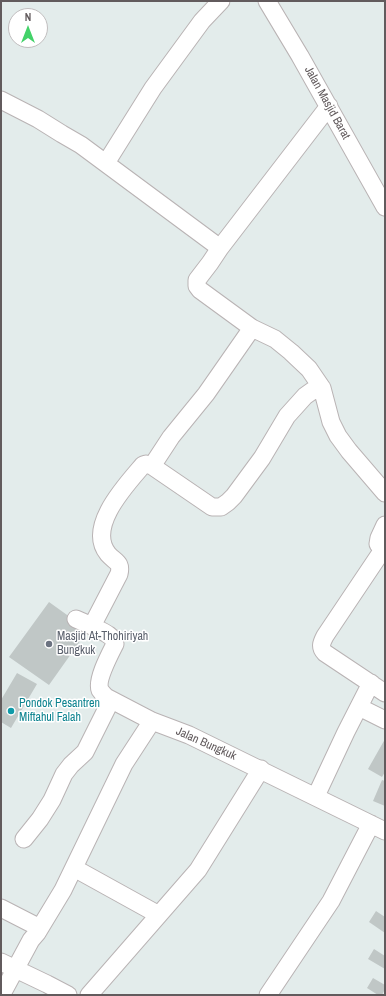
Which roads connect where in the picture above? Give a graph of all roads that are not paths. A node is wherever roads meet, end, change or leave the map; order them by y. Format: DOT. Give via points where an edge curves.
graph roads {
  1 [pos="221,1"];
  2 [pos="267,1"];
  3 [pos="1,100"];
  4 [pos="329,106"];
  5 [pos="106,163"];
  6 [pos="385,207"];
  7 [pos="220,248"];
  8 [pos="252,328"];
  9 [pos="322,388"];
  10 [pos="152,466"];
  11 [pos="385,493"];
  12 [pos="385,525"];
  13 [pos="384,552"];
  14 [pos="76,619"];
  15 [pos="92,626"];
  16 [pos="371,683"];
  17 [pos="385,693"];
  18 [pos="111,700"];
  19 [pos="359,707"];
  20 [pos="385,720"];
  21 [pos="152,721"];
  22 [pos="260,769"];
  23 [pos="316,796"];
  24 [pos="378,827"];
  25 [pos="24,839"];
  26 [pos="74,868"];
  27 [pos="1,908"];
  28 [pos="159,915"];
  29 [pos="40,928"];
  30 [pos="7,982"];
  31 [pos="68,995"];
  32 [pos="89,995"];
  33 [pos="268,995"];
  1 -- 5 [label="street" via="202,21 153,88"];
  2 -- 4 [label="street, Jalan Masjid Barat"];
  3 -- 5 [label="street" via="38,119"];
  4 -- 6 [label="street, Jalan Masjid Barat"];
  4 -- 7 [label="street"];
  5 -- 7 [label="street"];
  7 -- 8 [label="street" via="197,280 197,286"];
  8 -- 9 [label="street" via="275,339 291,352 310,369"];
  8 -- 10 [label="street"];
  9 -- 10 [label="street" via="305,396 287,416 262,458 228,502 221,507 212,507"];
  9 -- 11 [label="street" via="331,422 338,436"];
  10 -- 15 [label="street" via="143,465 111,505 103,522 103,545 120,568"];
  12 -- 13 [label="street" via="378,544"];
  13 -- 16 [label="street" via="325,636 321,647 325,653"];
  14 -- 15 [label="street"];
  15 -- 18 [label="street, Jalan Bungkuk" via="115,641 100,679 102,693"];
  16 -- 17 [label="street"];
  16 -- 19 [label="street"];
  18 -- 21 [label="street, Jalan Bungkuk"];
  18 -- 25 [label="street" via="85,752 64,774 52,800"];
  19 -- 20 [label="street"];
  19 -- 23 [label="street"];
  21 -- 22 [label="street, Jalan Bungkuk" via="189,735"];
  21 -- 26 [label="street" via="124,764"];
  22 -- 23 [label="street, Jalan Bungkuk"];
  22 -- 28 [label="street" via="198,870"];
  23 -- 24 [label="street, Jalan Bungkuk"];
  24 -- 33 [label="street"];
  26 -- 28 [label="street"];
  26 -- 29 [label="street"];
  27 -- 29 [label="street"];
  28 -- 32 [label="street"];
  29 -- 30 [label="street"];
  30 -- 31 [label="street" via="47,984"];
}
